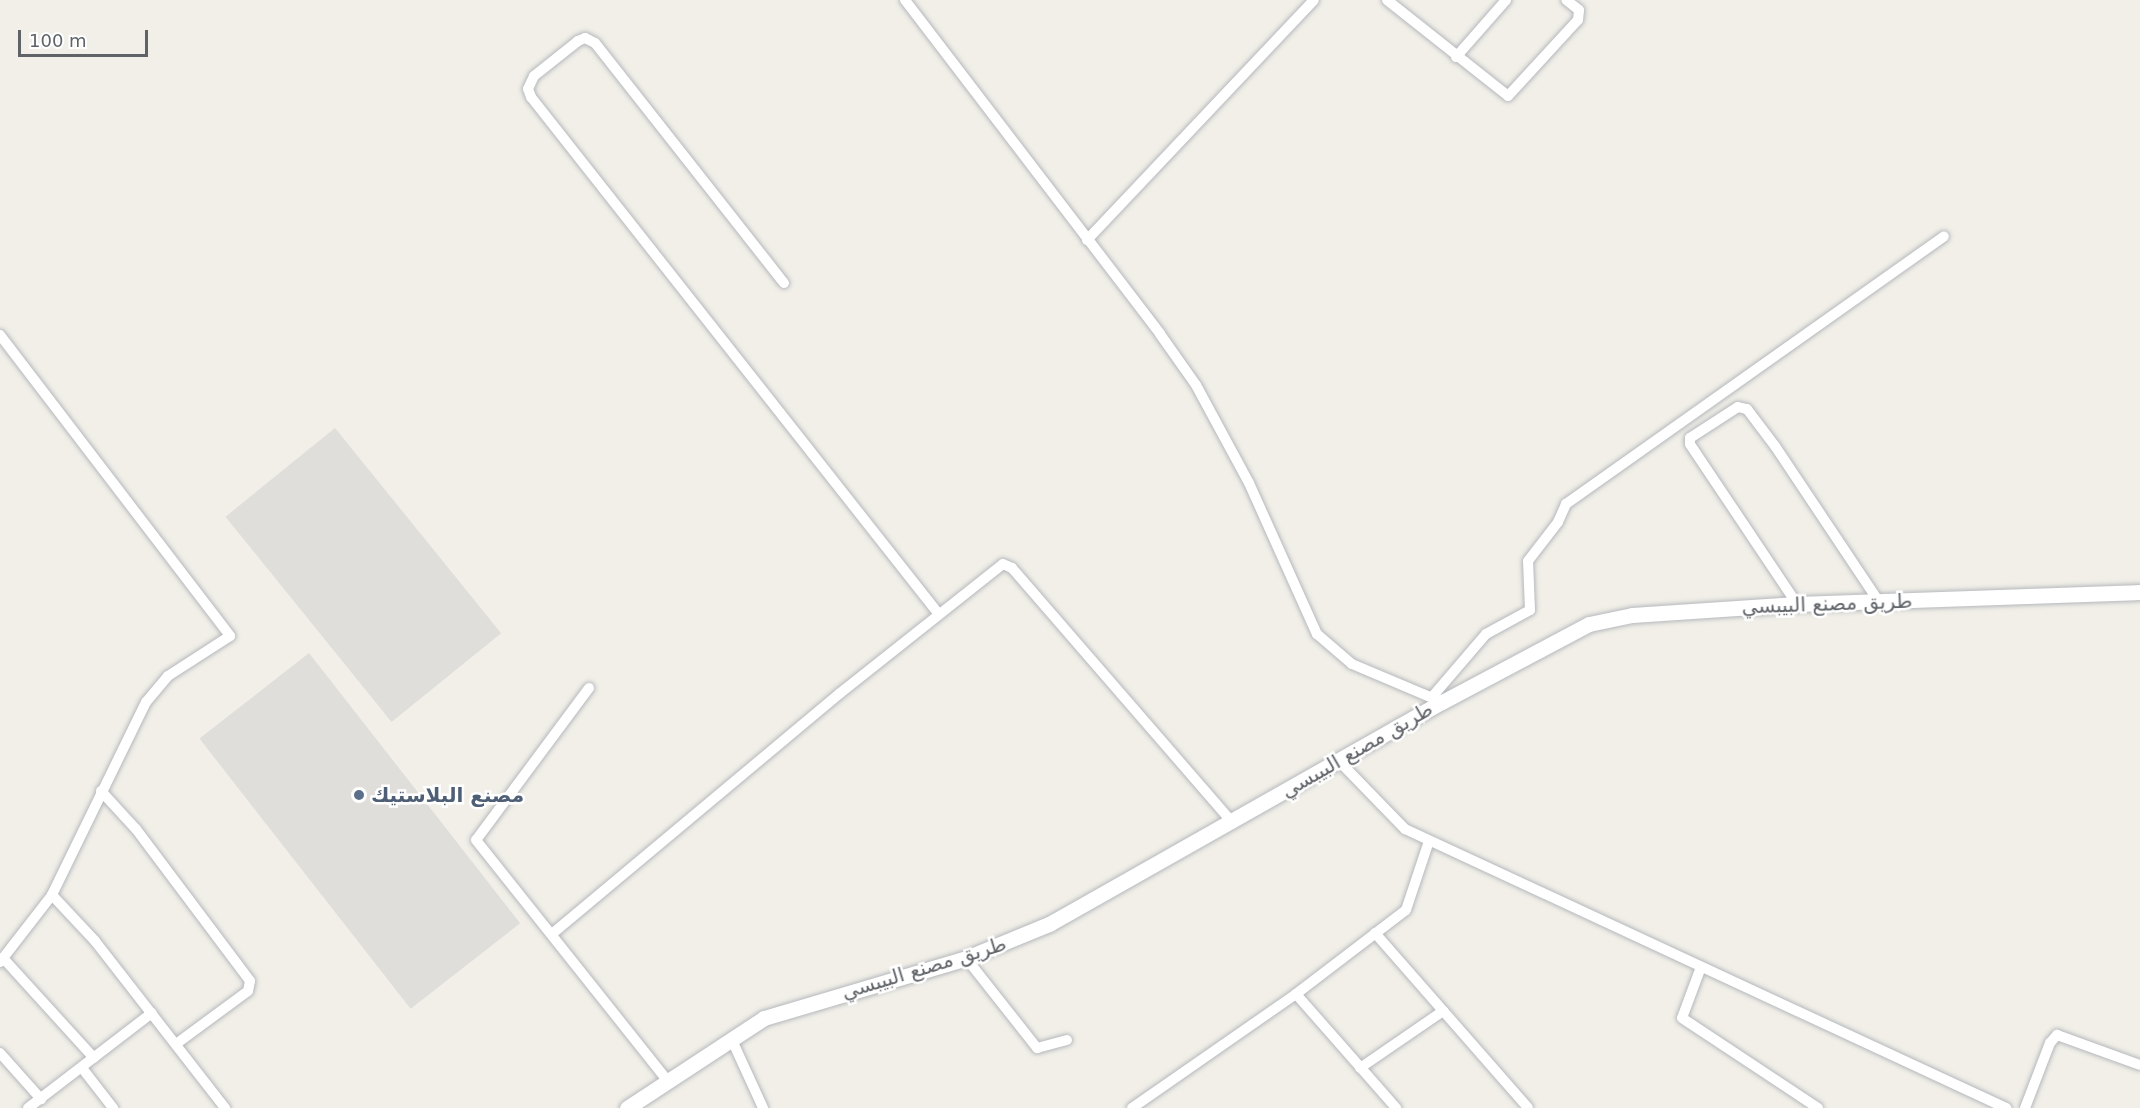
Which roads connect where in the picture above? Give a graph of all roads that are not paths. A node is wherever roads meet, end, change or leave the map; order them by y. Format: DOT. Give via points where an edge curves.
graph roads {
  1 [pos="905,0"];
  2 [pos="1314,0"];
  3 [pos="1388,0"];
  4 [pos="1506,0"];
  5 [pos="1566,0"];
  6 [pos="1456,57"];
  7 [pos="1944,236"];
  8 [pos="1087,240"];
  9 [pos="784,283"];
  10 [pos="0,334"];
  11 [pos="2140,591"];
  12 [pos="1879,602"];
  13 [pos="1797,604"];
  14 [pos="938,613"];
  15 [pos="589,688"];
  16 [pos="1437,699"];
  17 [pos="1339,761"];
  18 [pos="101,791"];
  19 [pos="1232,822"];
  20 [pos="1429,841"];
  21 [pos="52,895"];
  22 [pos="1375,933"];
  23 [pos="552,934"];
  24 [pos="966,958"];
  25 [pos="2,960"];
  26 [pos="1701,967"];
  27 [pos="1296,994"];
  28 [pos="1443,1011"];
  29 [pos="152,1013"];
  30 [pos="731,1038"];
  31 [pos="1067,1040"];
  32 [pos="176,1044"];
  33 [pos="0,1053"];
  34 [pos="94,1058"];
  35 [pos="2140,1065"];
  36 [pos="82,1068"];
  37 [pos="1360,1068"];
  38 [pos="668,1081"];
  39 [pos="41,1099"];
  40 [pos="1524,1104"];
  41 [pos="28,1108"];
  42 [pos="113,1108"];
  43 [pos="225,1108"];
  44 [pos="627,1108"];
  45 [pos="762,1108"];
  46 [pos="1131,1108"];
  47 [pos="1396,1108"];
  48 [pos="1511,1108"];
  49 [pos="1818,1108"];
  50 [pos="2006,1108"];
  51 [pos="2025,1108"];
  1 -- 8 [label="street"];
  2 -- 8 [label="street"];
  3 -- 6 [label="street"];
  4 -- 6 [label="street"];
  5 -- 6 [label="street" via="1578,10 1578,20 1508,96"];
  7 -- 16 [label="street" via="1566,504 1558,522 1528,561 1530,610 1486,634"];
  8 -- 16 [label="street" via="1160,333 1204,398 1253,493 1317,634 1352,664"];
  9 -- 14 [label="street" via="595,43 585,38 578,41 534,76 528,89 531,97"];
  10 -- 18 [label="street" via="230,636 168,676 130,729"];
  11 -- 12 [label="main road, طريق مصنع البيبسي"];
  12 -- 13 [label="main road, طريق مصنع البيبسي"];
  12 -- 13 [label="street" via="1775,446 1747,409 1738,407 1690,438 1689,444"];
  13 -- 16 [label="main road, طريق مصنع البيبسي" via="1603,620 1555,639"];
  14 -- 19 [label="street" via="998,565 1012,568"];
  14 -- 23 [label="street"];
  15 -- 23 [label="street" via="476,840"];
  16 -- 17 [label="main road, طريق مصنع البيبسي"];
  17 -- 19 [label="main road, طريق مصنع البيبسي"];
  17 -- 20 [label="street" via="1405,829"];
  18 -- 21 [label="street"];
  18 -- 32 [label="street" via="136,829 249,981 248,991"];
  19 -- 24 [label="main road, طريق مصنع البيبسي" via="1039,929"];
  20 -- 22 [label="street" via="1406,910"];
  20 -- 26 [label="street"];
  21 -- 25 [label="street"];
  21 -- 29 [label="street"];
  22 -- 27 [label="street"];
  22 -- 28 [label="street"];
  23 -- 38 [label="street"];
  24 -- 30 [label="main road, طريق مصنع البيبسي" via="785,1011"];
  24 -- 31 [label="street" via="1037,1048 1042,1050"];
  25 -- 34 [label="street"];
  26 -- 49 [label="street" via="1682,1016 1684,1021"];
  26 -- 50 [label="street"];
  27 -- 37 [label="street"];
  27 -- 46 [label="street"];
  28 -- 37 [label="street"];
  28 -- 40 [label="street"];
  29 -- 32 [label="street"];
  29 -- 34 [label="street"];
  30 -- 38 [label="main road, طريق مصنع البيبسي"];
  30 -- 45 [label="street"];
  32 -- 43 [label="street"];
  33 -- 39 [label="street"];
  34 -- 36 [label="street"];
  35 -- 51 [label="street" via="2057,1035 2050,1043"];
  36 -- 39 [label="street"];
  36 -- 42 [label="street"];
  37 -- 47 [label="street"];
  38 -- 44 [label="main road, طريق مصنع البيبسي"];
  39 -- 41 [label="street"];
  40 -- 48 [label="street"];
}
